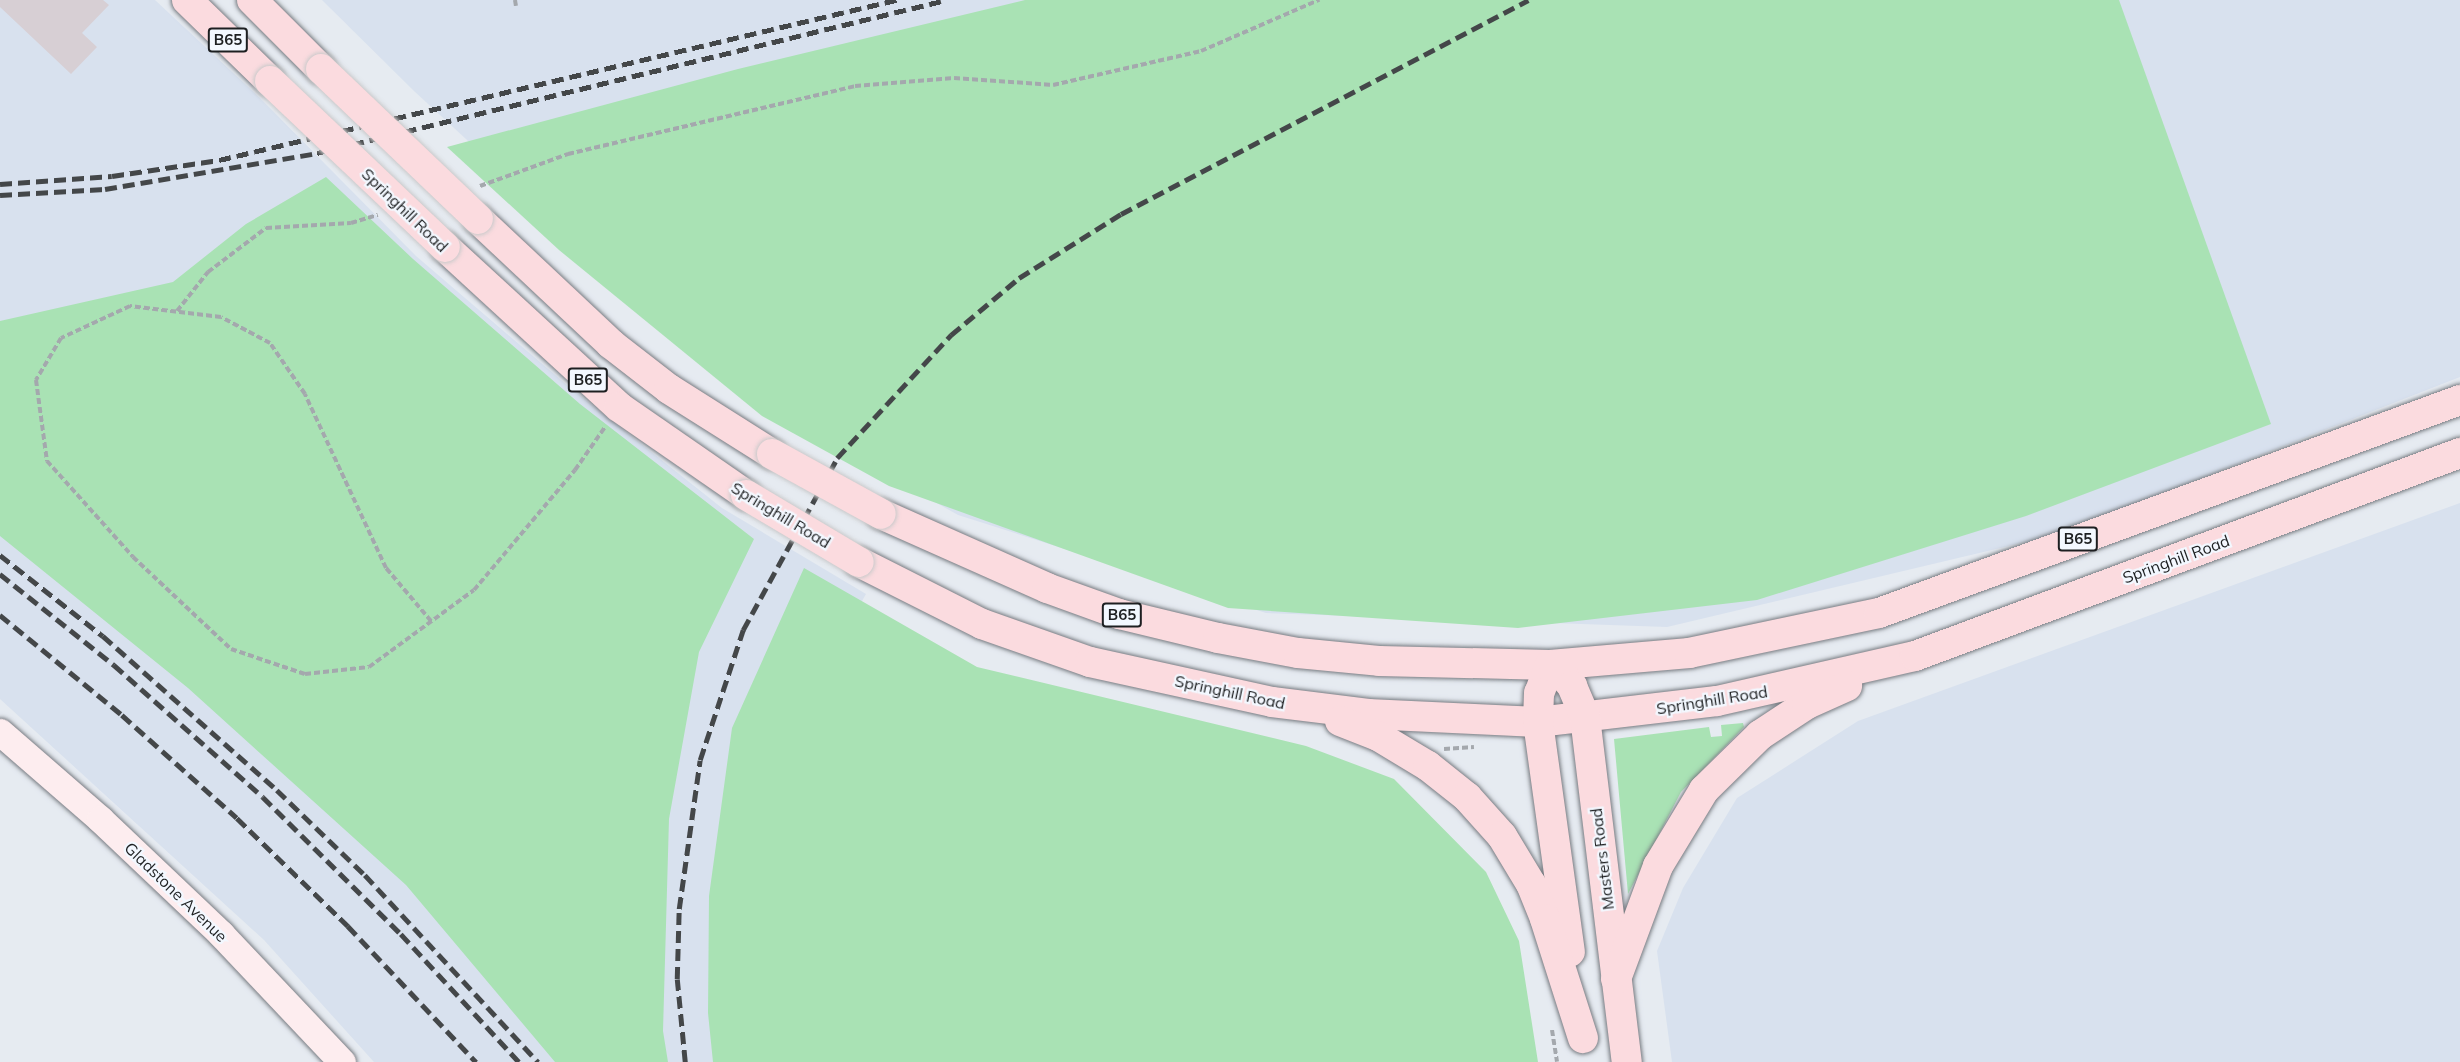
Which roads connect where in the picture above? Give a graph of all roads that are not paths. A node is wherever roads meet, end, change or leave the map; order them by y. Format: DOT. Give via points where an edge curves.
graph roads {
  1 [pos="187,0"];
  2 [pos="252,0"];
  3 [pos="2460,400"];
  4 [pos="2460,453"];
  5 [pos="1915,656"];
  6 [pos="1552,665"];
  7 [pos="1272,702"];
  8 [pos="1585,717"];
  9 [pos="1538,722"];
  10 [pos="0,732"];
  11 [pos="1616,979"];
  12 [pos="1584,1050"];
  13 [pos="342,1062"];
  14 [pos="1627,1062"];
  1 -- 7 [label="main road, Springhill Road / B65, bridge" via="619,407 746,495 859,561 982,624 1090,662"];
  2 -- 6 [label="main road, B65, bridge" via="610,344 669,389 772,454 881,514 1047,588 1119,614 1218,638 1298,653 1378,661"];
  3 -- 6 [label="main road, B65" via="1879,613 1700,651"];
  4 -- 5 [label="main road, Springhill Road / B65"];
  5 -- 8 [label="main road, Springhill Road / B65" via="1717,701"];
  5 -- 11 [label="main road" via="1790,715 1760,735 1715,776 1670,843"];
  6 -- 8 [label="main road, Masters Road" via="1572,686"];
  6 -- 9 [label="main road" via="1539,693"];
  7 -- 9 [label="main road, Springhill Road / B65" via="1368,714"];
  7 -- 12 [label="main road" via="1345,722 1378,736 1449,781 1486,817 1531,884"];
  8 -- 9 [label="main road, Springhill Road / B65"];
  8 -- 11 [label="main road, Masters Road"];
  9 -- 12 [label="main road"];
  10 -- 13 [label="main road, Gladstone Avenue" via="100,819 221,934"];
  11 -- 14 [label="main road, Masters Road"];
}
